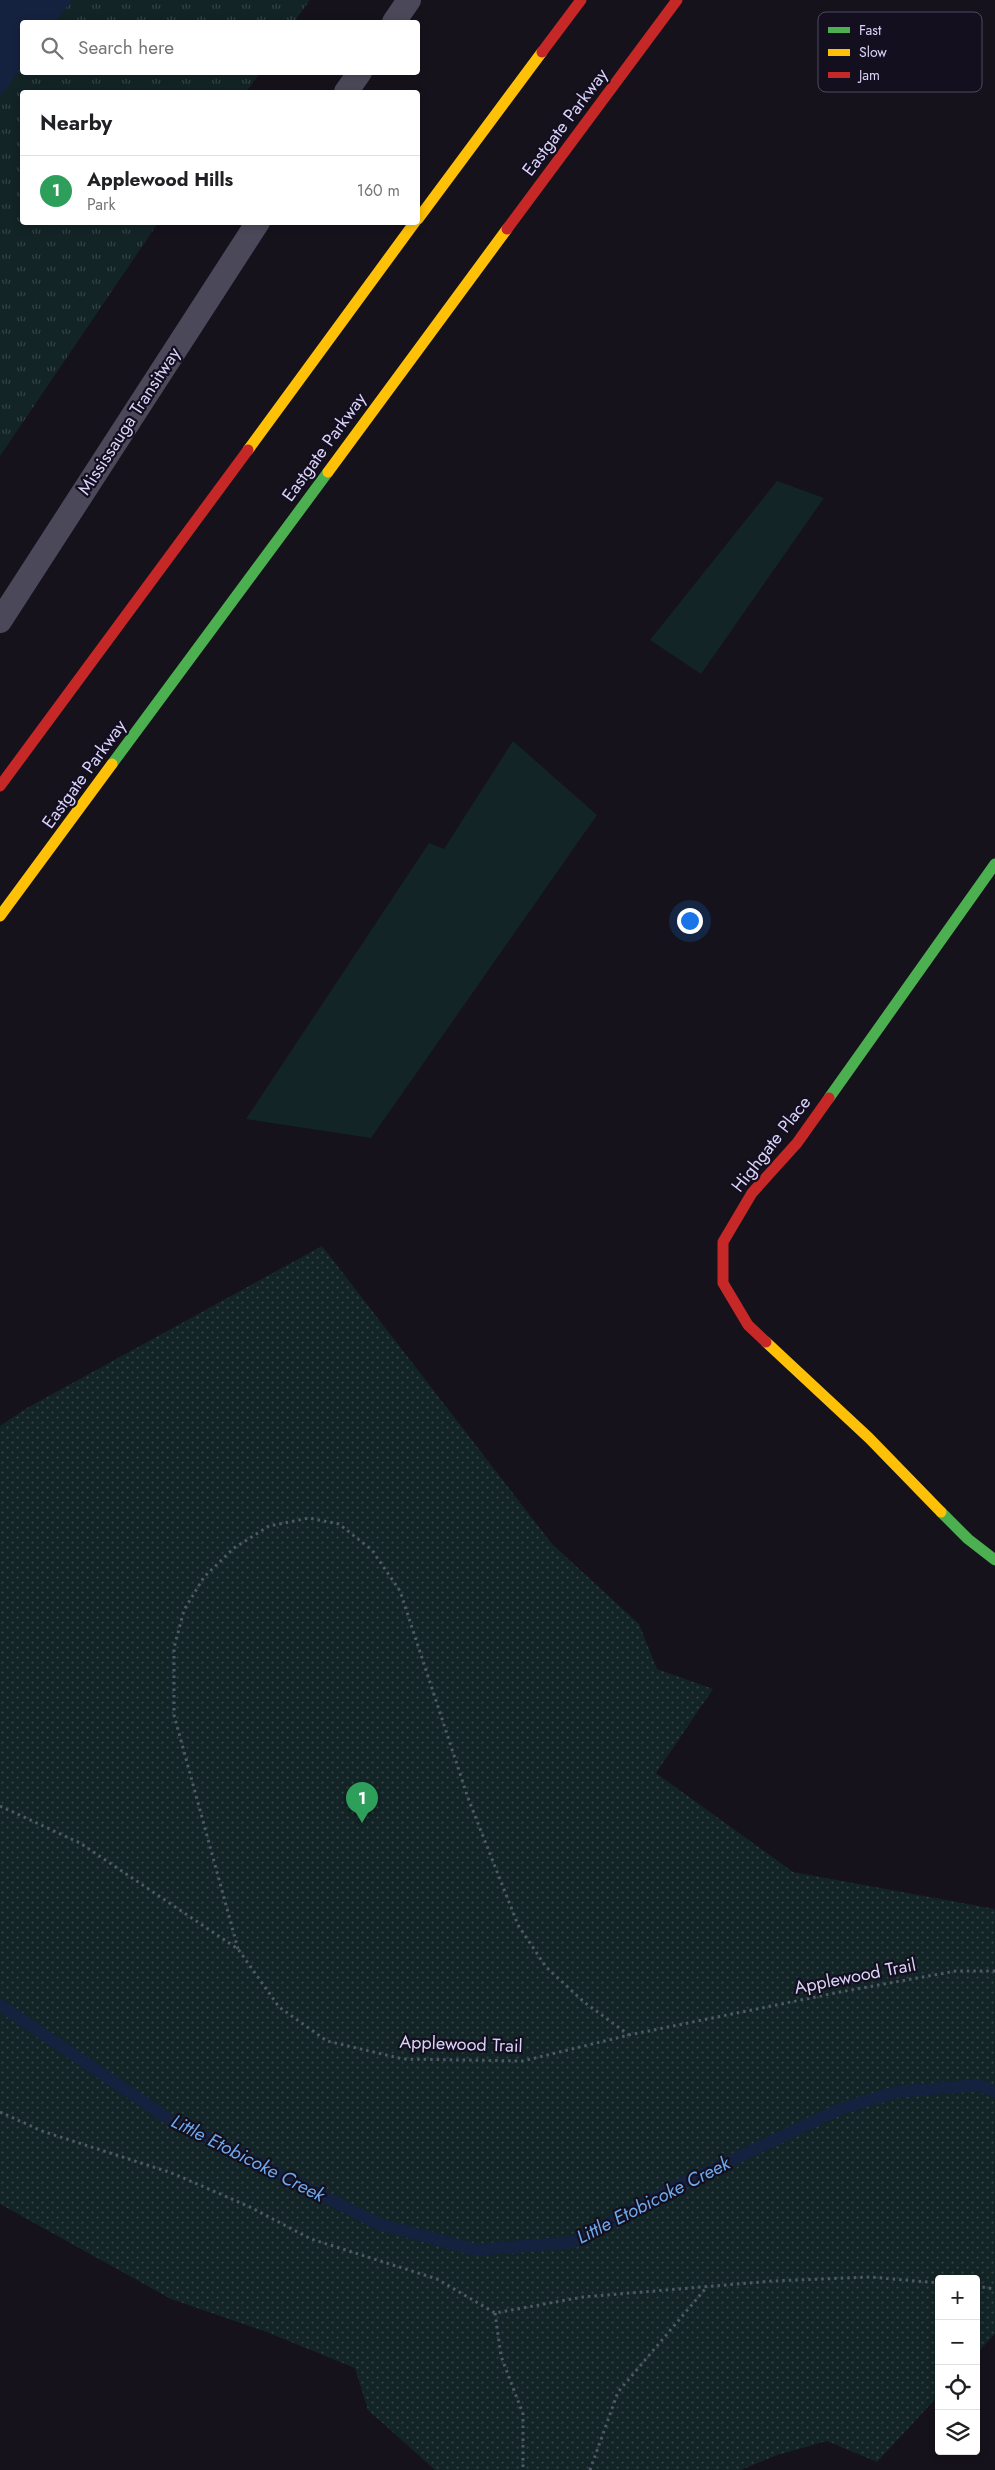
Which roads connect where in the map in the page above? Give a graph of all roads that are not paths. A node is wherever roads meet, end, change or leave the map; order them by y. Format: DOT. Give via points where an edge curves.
graph roads {
  1 [pos="409,0"];
  2 [pos="581,0"];
  3 [pos="677,0"];
  4 [pos="395,20"];
  5 [pos="358,75"];
  6 [pos="347,90"];
  7 [pos="420,216"];
  8 [pos="256,225"];
  9 [pos="413,225"];
  10 [pos="0,621"];
  11 [pos="0,786"];
  12 [pos="995,864"];
  13 [pos="0,916"];
  14 [pos="995,1560"];
  1 -- 4 [label="lane"];
  2 -- 7 [label="main road"];
  3 -- 13 [label="main road, Eastgate Parkway"];
  5 -- 6 [label="lane"];
  8 -- 10 [label="lane, Mississauga Transitway"];
  9 -- 11 [label="main road"];
  12 -- 14 [label="main road, Highgate Place" via="797,1143 752,1193 723,1242 723,1283 748,1325 869,1438 968,1540"];
}
